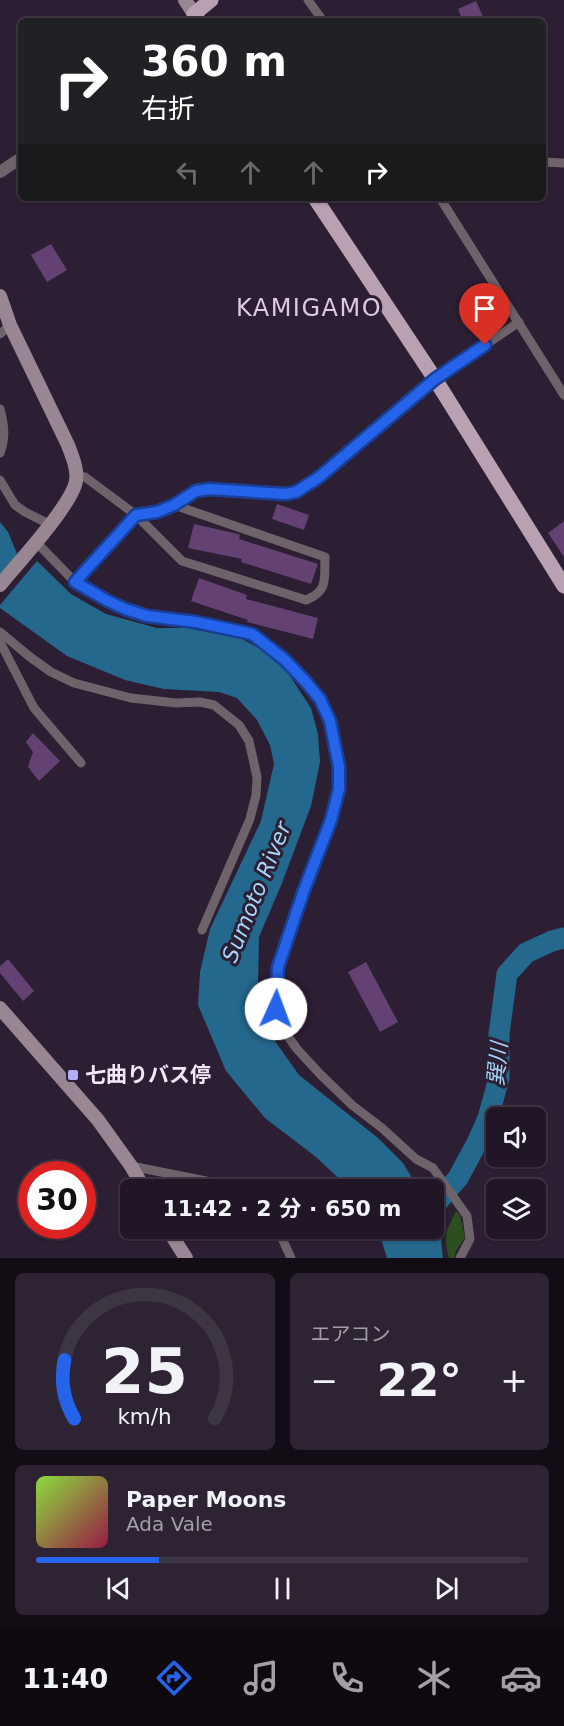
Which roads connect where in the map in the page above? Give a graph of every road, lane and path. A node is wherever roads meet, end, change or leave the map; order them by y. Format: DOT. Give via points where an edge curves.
graph roads {
  1 [pos="185,0"];
  2 [pos="211,0"];
  3 [pos="308,0"];
  4 [pos="193,18"];
  5 [pos="194,18"];
  6 [pos="321,18"];
  7 [pos="18,160"];
  8 [pos="546,162"];
  9 [pos="564,163"];
  10 [pos="0,172"];
  11 [pos="317,201"];
  12 [pos="442,201"];
  13 [pos="0,296"];
  14 [pos="519,322"];
  15 [pos="10,324"];
  16 [pos="0,334"];
  17 [pos="435,379"];
  18 [pos="564,395"];
  19 [pos="0,409"];
  20 [pos="0,453"];
  21 [pos="76,476"];
  22 [pos="0,480"];
  23 [pos="174,505"];
  24 [pos="136,515"];
  25 [pos="49,524"];
  26 [pos="36,542"];
  27 [pos="75,582"];
  28 [pos="0,585"];
  29 [pos="564,586"];
  30 [pos="0,632"];
  31 [pos="0,642"];
  32 [pos="81,763"];
  33 [pos="202,930"];
  34 [pos="0,1008"];
  35 [pos="131,1166"];
  36 [pos="139,1179"];
  37 [pos="196,1179"];
  38 [pos="175,1239"];
  39 [pos="282,1239"];
  40 [pos="186,1258"];
  41 [pos="291,1258"];
  42 [pos="460,1258"];
  1 -- 4 [label="main road"];
  2 -- 5 [label="main road"];
  3 -- 6 [label="street"];
  7 -- 10 [label="street"];
  8 -- 9 [label="street"];
  11 -- 17 [label="main road"];
  12 -- 14 [label="street"];
  13 -- 15 [label="main road"];
  14 -- 17 [label="street"];
  14 -- 18 [label="street"];
  15 -- 16 [label="street"];
  15 -- 21 [label="main road" via="68,445"];
  17 -- 23 [label="street" via="318,478 296,492 209,489 196,491"];
  17 -- 29 [label="main road"];
  19 -- 20 [label="street" via="4,428"];
  21 -- 24 [label="street" via="85,477"];
  21 -- 25 [label="main road" via="73,491"];
  22 -- 25 [label="street" via="15,505"];
  23 -- 24 [label="street"];
  23 -- 24 [label="street" via="325,557 324,584 317,596 306,600 182,561"];
  24 -- 27 [label="street"];
  25 -- 26 [label="main road"];
  26 -- 27 [label="street"];
  26 -- 28 [label="main road"];
  27 -- 42 [label="street" via="125,609 147,616 252,634 285,660 320,699 335,743 339,789 278,967 276,1009 289,1038 320,1074 416,1159 433,1168 467,1216 470,1239"];
  30 -- 33 [label="street" via="51,672 74,683 131,698 214,705 239,725 249,741 257,777 256,795 250,819"];
  31 -- 32 [label="street" via="34,708"];
  34 -- 35 [label="main road" via="98,1119"];
  35 -- 36 [label="main road"];
  35 -- 37 [label="street"];
  38 -- 40 [label="main road"];
  39 -- 41 [label="street"];
}
